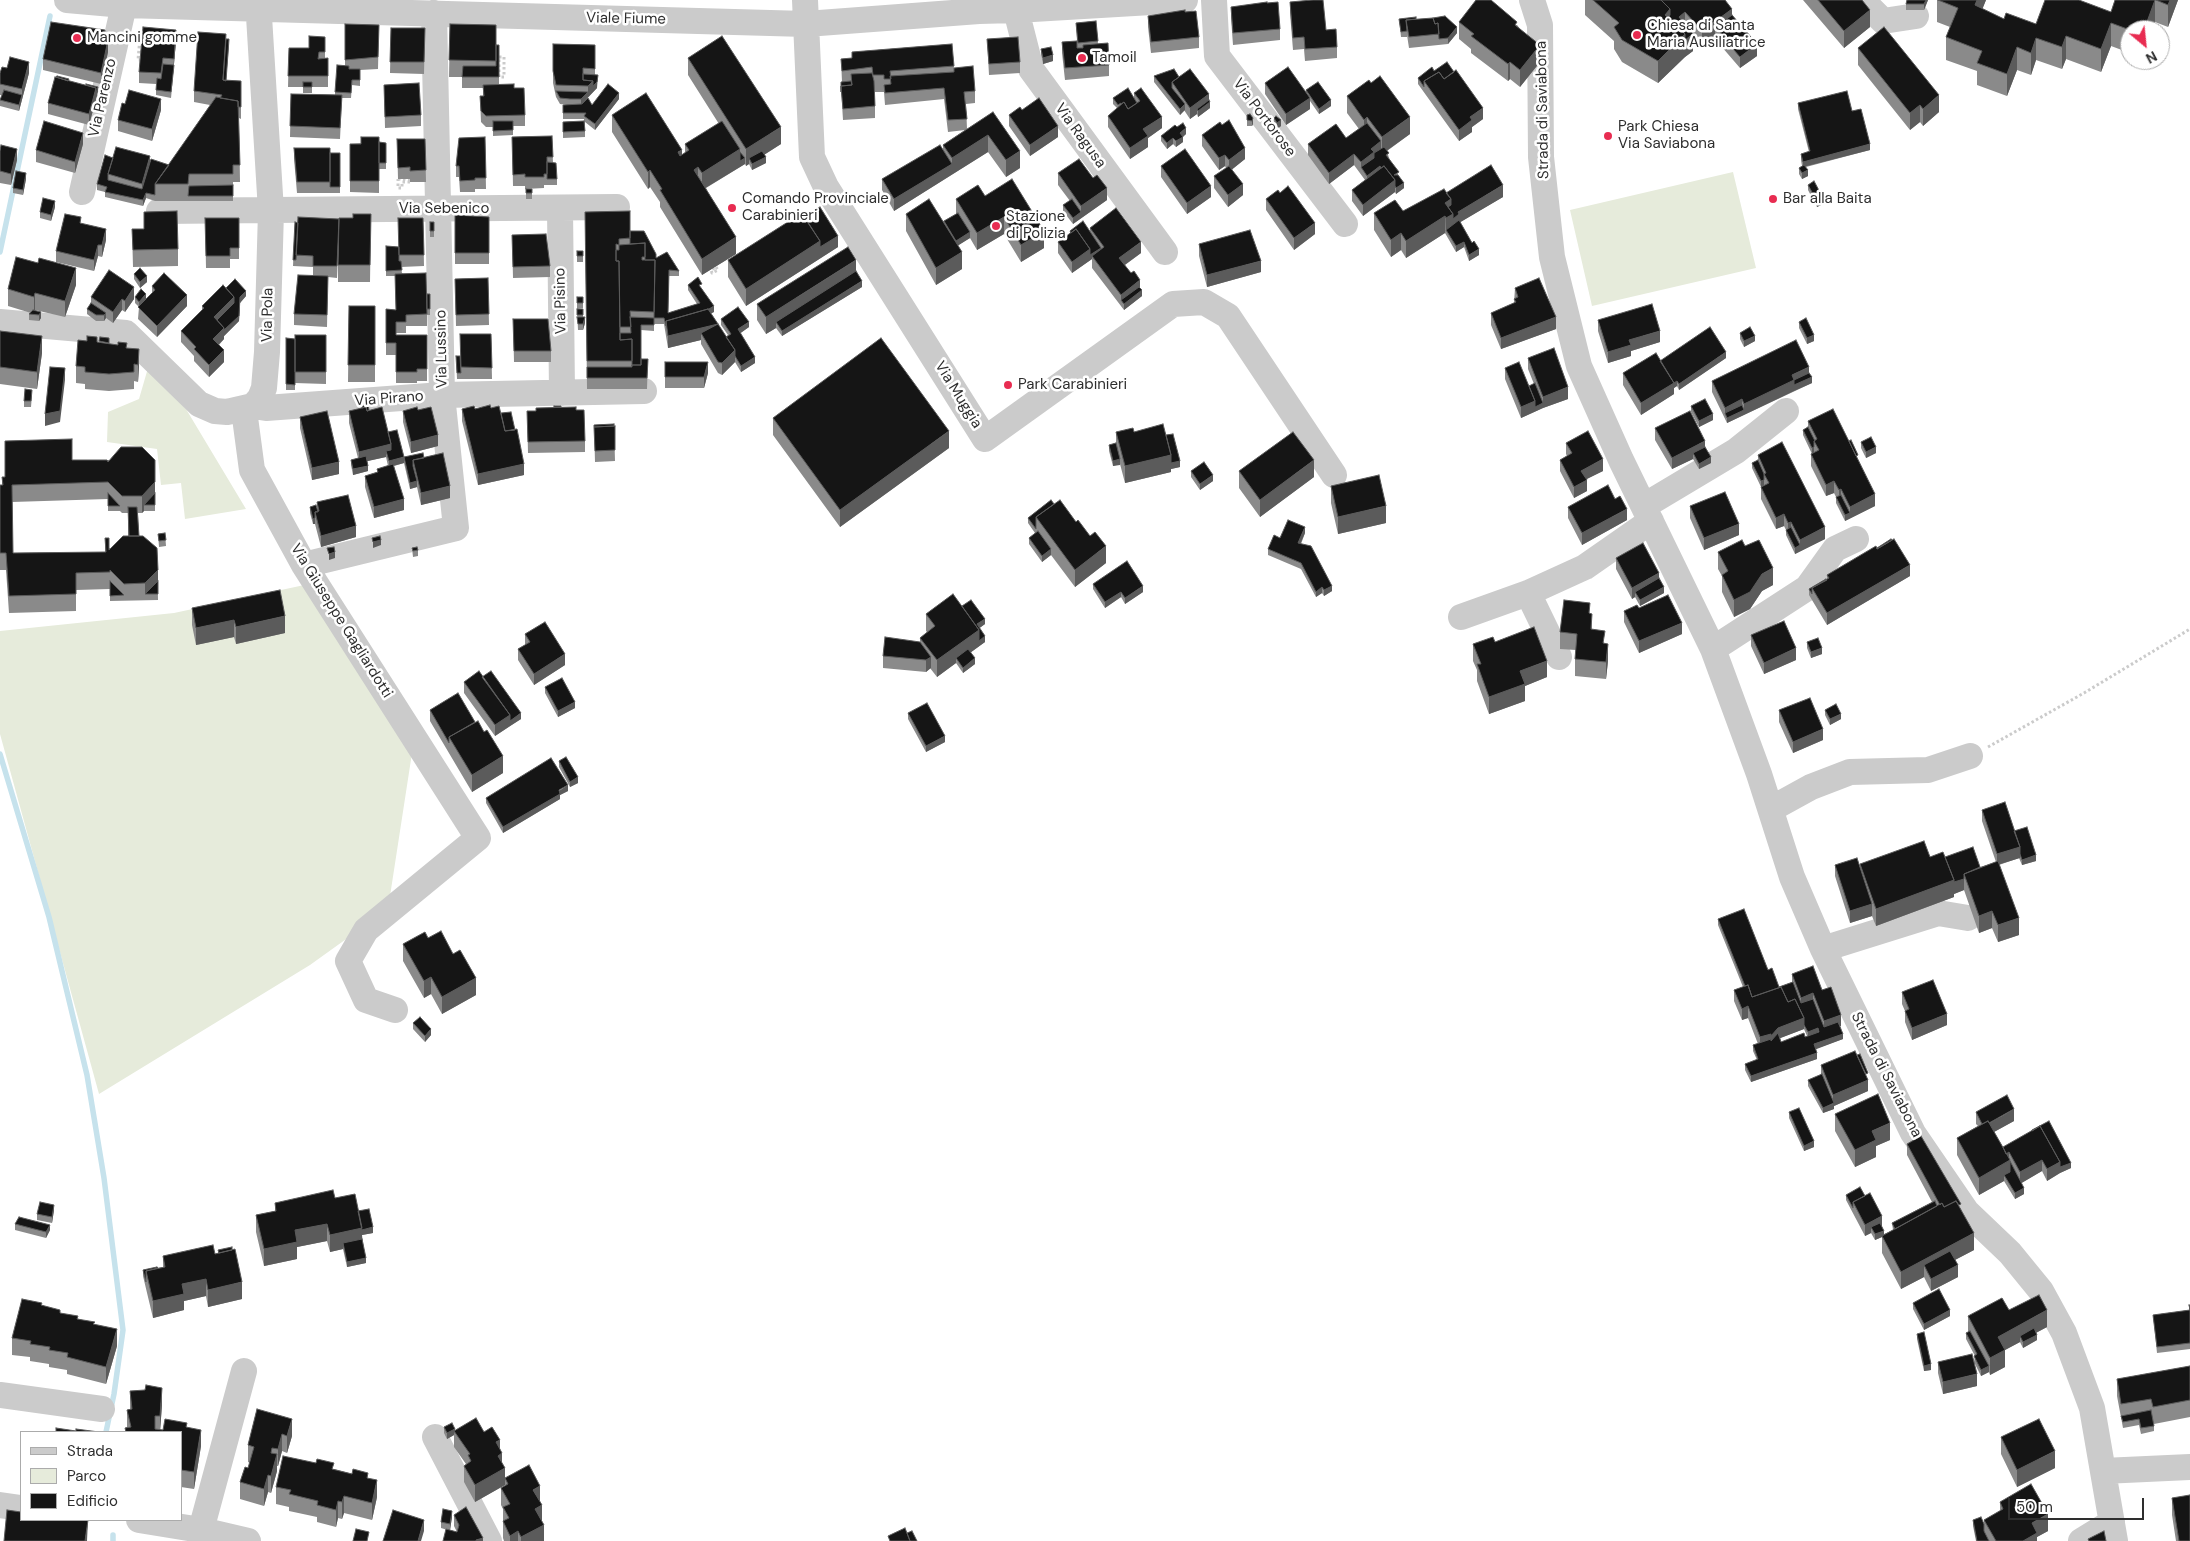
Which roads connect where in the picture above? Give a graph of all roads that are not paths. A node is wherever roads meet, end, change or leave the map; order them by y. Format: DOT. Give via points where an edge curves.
graph roads {
  1 [pos="67,0"];
  2 [pos="1185,0"];
  3 [pos="1214,0"];
  4 [pos="1532,0"];
  5 [pos="1549,0"];
  6 [pos="1862,0"];
  7 [pos="124,5"];
  8 [pos="258,5"];
  9 [pos="1016,10"];
  10 [pos="806,12"];
  11 [pos="434,13"];
  12 [pos="1916,16"];
  13 [pos="1540,25"];
  14 [pos="82,192"];
  15 [pos="617,207"];
  16 [pos="440,208"];
  17 [pos="560,208"];
  18 [pos="159,211"];
  19 [pos="270,211"];
  20 [pos="1345,224"];
  21 [pos="1166,252"];
  22 [pos="0,322"];
  23 [pos="644,391"];
  24 [pos="562,393"];
  25 [pos="442,395"];
  26 [pos="249,408"];
  27 [pos="1786,411"];
  28 [pos="1334,474"];
  29 [pos="1647,514"];
  30 [pos="1856,539"];
  31 [pos="304,565"];
  32 [pos="1528,593"];
  33 [pos="1461,617"];
  34 [pos="1713,649"];
  35 [pos="1559,657"];
  36 [pos="1970,756"];
  37 [pos="1771,810"];
  38 [pos="1968,918"];
  39 [pos="1824,949"];
  40 [pos="395,1010"];
  41 [pos="244,1371"];
  42 [pos="0,1395"];
  43 [pos="102,1409"];
  44 [pos="435,1437"];
  45 [pos="2190,1467"];
  46 [pos="2103,1471"];
  47 [pos="0,1506"];
  48 [pos="20,1508"];
  49 [pos="145,1521"];
  50 [pos="200,1530"];
  51 [pos="2113,1531"];
  52 [pos="248,1541"];
  53 [pos="489,1541"];
  54 [pos="2081,1541"];
  1 -- 7 [label="street, Viale Fiume"];
  2 -- 9 [label="street, Viale Fiume"];
  3 -- 20 [label="street, Via Portorose" via="1217,56"];
  4 -- 13 [label="street, Strada di Saviabona"];
  5 -- 13 [label="street, Strada di Saviabona"];
  6 -- 12 [label="street" via="1883,21"];
  7 -- 8 [label="street, Viale Fiume"];
  7 -- 14 [label="street, Via Parenzo"];
  8 -- 11 [label="street, Viale Fiume"];
  8 -- 19 [label="street, Via Pola"];
  9 -- 10 [label="street, Viale Fiume"];
  9 -- 21 [label="street, Via Ragusa" via="1031,69"];
  10 -- 11 [label="street, Viale Fiume"];
  10 -- 28 [label="street, Via Muggia" via="812,157 826,187 985,439 1172,304 1204,302 1228,316"];
  11 -- 16 [label="street, Via Lussino"];
  13 -- 29 [label="street, Strada di Saviabona" via="1541,157 1552,258 1579,366"];
  15 -- 17 [label="street, Via Sebenico"];
  16 -- 17 [label="street, Via Sebenico"];
  16 -- 19 [label="street, Via Sebenico"];
  16 -- 25 [label="street, Via Lussino"];
  17 -- 24 [label="street, Via Pisino"];
  18 -- 19 [label="street"];
  19 -- 26 [label="street, Via Pola" via="265,379 260,398"];
  22 -- 26 [label="street" via="126,333 199,404 215,411"];
  23 -- 24 [label="street, Via Pirano"];
  24 -- 25 [label="street, Via Pirano"];
  25 -- 26 [label="street, Via Pirano"];
  25 -- 31 [label="street, Via Lussino" via="456,528"];
  26 -- 31 [label="street, Via Giuseppe Gagliardotti" via="252,470"];
  27 -- 29 [label="street"];
  29 -- 32 [label="street" via="1585,567"];
  29 -- 34 [label="street, Strada di Saviabona"];
  30 -- 34 [label="street" via="1835,550 1807,588"];
  31 -- 40 [label="street, Via Giuseppe Gagliardotti" via="478,838 366,930 348,961 366,1000"];
  32 -- 33 [label="street"];
  32 -- 35 [label="street"];
  34 -- 37 [label="street, Strada di Saviabona"];
  36 -- 37 [label="street" via="1928,770 1850,772 1811,786"];
  37 -- 39 [label="street, Strada di Saviabona" via="1792,877"];
  38 -- 39 [label="street" via="1938,913"];
  39 -- 46 [label="street, Strada di Saviabona" via="1913,1133 1966,1212 2010,1253 2042,1291 2064,1333 2092,1408"];
  41 -- 50 [label="street"];
  42 -- 43 [label="street"];
  44 -- 53 [label="street"];
  45 -- 46 [label="street"];
  46 -- 51 [label="street, Strada di Saviabona"];
  47 -- 48 [label="street"];
  49 -- 50 [label="street"];
  50 -- 52 [label="street"];
  51 -- 54 [label="street"];
}
